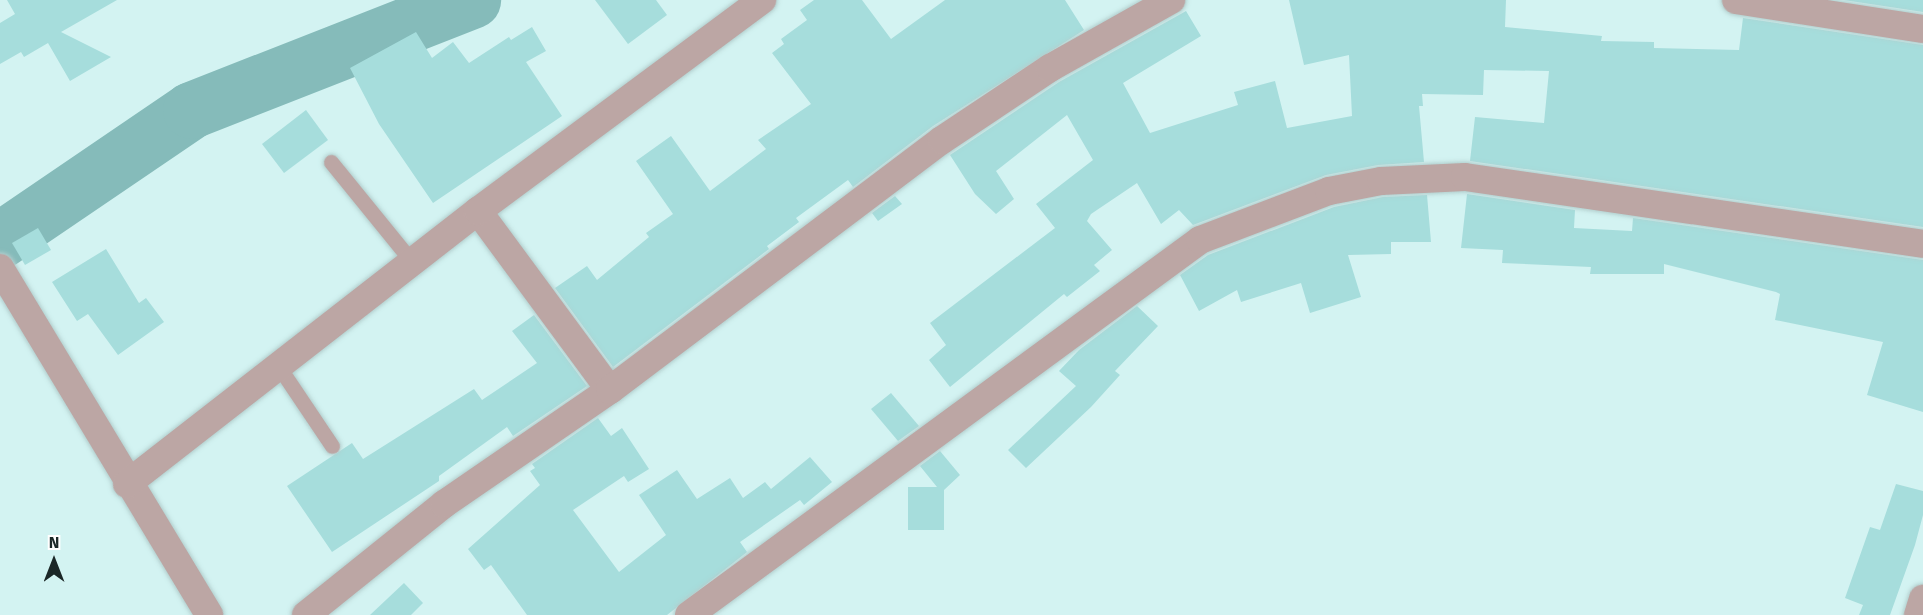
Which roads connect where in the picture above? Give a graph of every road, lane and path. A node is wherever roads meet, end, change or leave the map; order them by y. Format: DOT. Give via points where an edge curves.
graph roads {
  1 [pos="762,0"];
  2 [pos="1171,0"];
  3 [pos="1736,0"];
  4 [pos="1923,29"];
  5 [pos="331,162"];
  6 [pos="478,211"];
  7 [pos="1923,244"];
  8 [pos="413,263"];
  9 [pos="0,268"];
  10 [pos="279,367"];
  11 [pos="610,390"];
  12 [pos="332,446"];
  13 [pos="128,484"];
  14 [pos="1923,599"];
  15 [pos="209,615"];
  16 [pos="306,615"];
  17 [pos="689,615"];
  18 [pos="1918,615"];
  1 -- 6 [label="street"];
  2 -- 11 [label="street" via="1050,68 942,140"];
  3 -- 4 [label="street"];
  5 -- 8 [label="lane"];
  6 -- 8 [label="street"];
  6 -- 11 [label="street"];
  7 -- 17 [label="street" via="1465,177 1381,181 1329,191 1200,240"];
  8 -- 10 [label="street"];
  9 -- 13 [label="street"];
  10 -- 12 [label="lane"];
  10 -- 13 [label="street"];
  11 -- 16 [label="street" via="444,504"];
  13 -- 15 [label="street"];
  14 -- 18 [label="street"];
}
